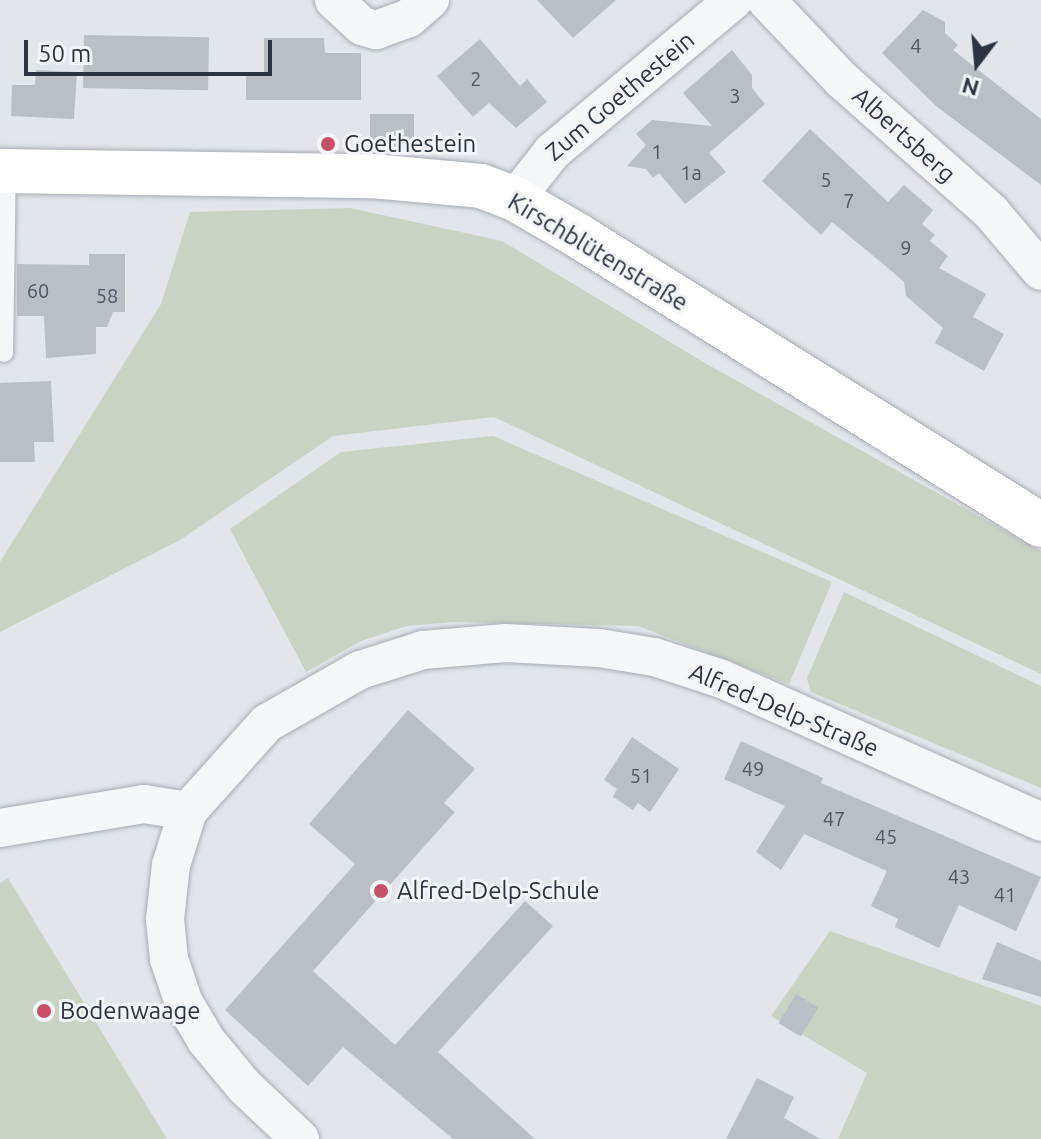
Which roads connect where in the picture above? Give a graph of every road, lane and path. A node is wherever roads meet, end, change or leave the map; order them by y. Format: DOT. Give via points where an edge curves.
graph roads {
  1 [pos="334,0"];
  2 [pos="430,0"];
  3 [pos="734,0"];
  4 [pos="766,0"];
  5 [pos="3,171"];
  6 [pos="515,199"];
  7 [pos="1041,271"];
  8 [pos="4,353"];
  9 [pos="1041,525"];
  10 [pos="188,811"];
  11 [pos="1041,822"];
  12 [pos="0,828"];
  13 [pos="300,1139"];
  1 -- 2 [label="street" via="362,26 376,30 409,18"];
  3 -- 6 [label="street, Zum Goethestein" via="552,152"];
  4 -- 7 [label="street, Albertsberg" via="842,80 991,212"];
  5 -- 6 [label="main road, Kirschblütenstraße" via="399,177 456,181"];
  5 -- 8 [label="lane"];
  6 -- 9 [label="main road, Kirschblütenstraße"];
  10 -- 11 [label="street, Alfred-Delp-Straße" via="267,723 360,670 423,650 506,643 654,657 722,679"];
  10 -- 12 [label="street" via="144,804"];
  10 -- 13 [label="street, Alfred-Delp-Straße" via="171,865 165,919 169,959 206,1040"];
}
